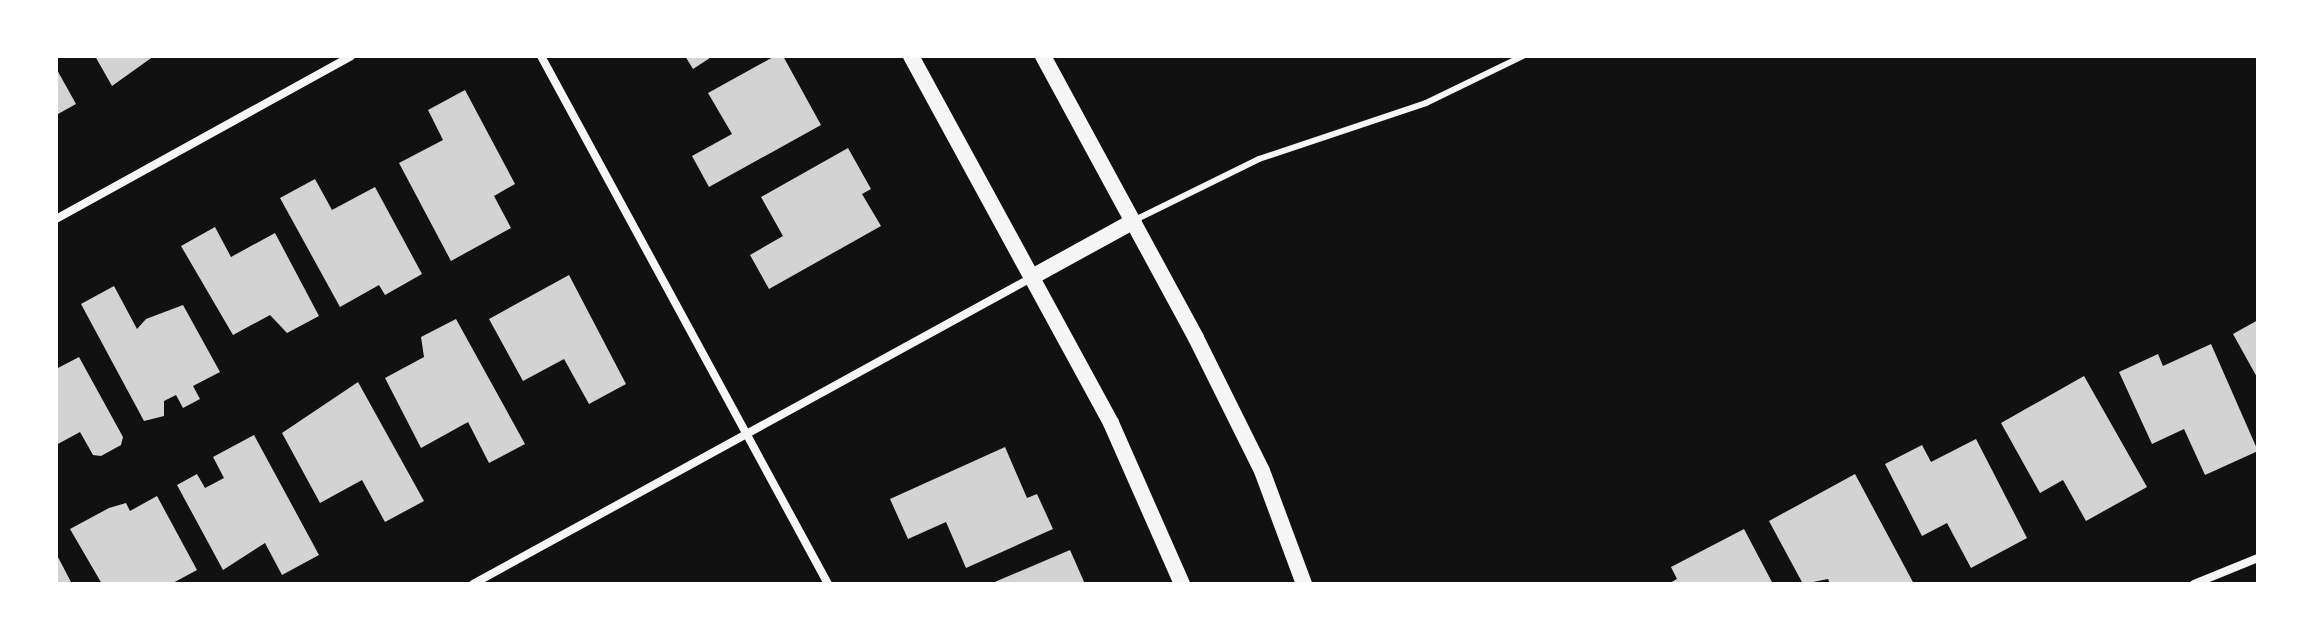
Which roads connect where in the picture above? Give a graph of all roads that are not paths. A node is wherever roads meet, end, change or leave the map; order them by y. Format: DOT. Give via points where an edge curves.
graph roads {
  1 [pos="351,56"];
  2 [pos="541,56"];
  3 [pos="911,56"];
  4 [pos="1043,56"];
  5 [pos="1523,56"];
  6 [pos="56,219"];
  7 [pos="1134,221"];
  8 [pos="1032,277"];
  9 [pos="749,433"];
  10 [pos="2258,558"];
  11 [pos="473,584"];
  12 [pos="828,584"];
  13 [pos="1182,584"];
  14 [pos="1304,584"];
  15 [pos="2194,584"];
  1 -- 6 [label="street"];
  2 -- 9 [label="street"];
  3 -- 8 [label="main road"];
  4 -- 7 [label="main road"];
  5 -- 7 [label="lane" via="1426,103 1259,159"];
  7 -- 8 [label="main road"];
  7 -- 14 [label="main road" via="1262,471"];
  8 -- 9 [label="street"];
  8 -- 13 [label="main road" via="1111,423"];
  9 -- 11 [label="street"];
  9 -- 12 [label="street"];
  10 -- 15 [label="street"];
}
